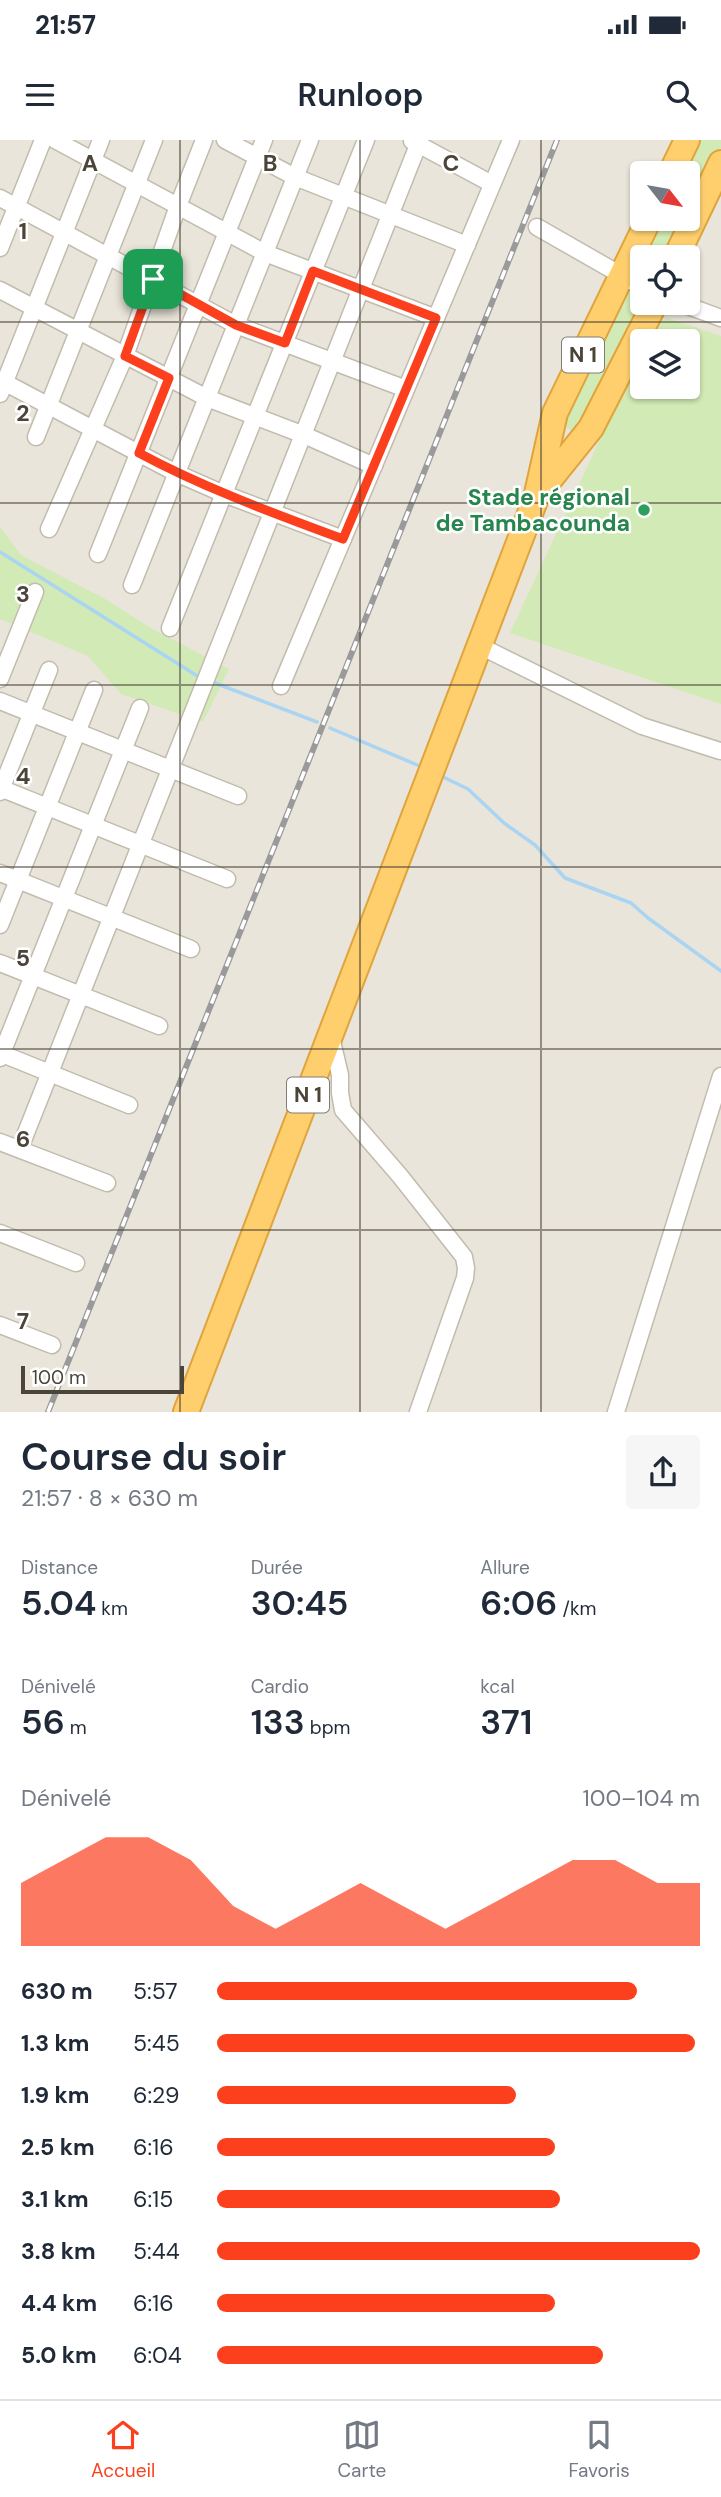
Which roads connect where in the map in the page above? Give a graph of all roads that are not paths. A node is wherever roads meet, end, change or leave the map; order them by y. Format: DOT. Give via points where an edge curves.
graph roads {
  1 [pos="43,140"];
  2 [pos="55,140"];
  3 [pos="101,140"];
  4 [pos="154,140"];
  5 [pos="204,140"];
  6 [pos="225,140"];
  7 [pos="264,140"];
  8 [pos="310,140"];
  9 [pos="366,140"];
  10 [pos="511,140"];
  11 [pos="687,140"];
  12 [pos="416,142"];
  13 [pos="257,157"];
  14 [pos="93,161"];
  15 [pos="677,161"];
  16 [pos="721,163"];
  17 [pos="295,177"];
  18 [pos="136,184"];
  19 [pos="492,184"];
  20 [pos="344,196"];
  21 [pos="0,198"];
  22 [pos="17,206"];
  23 [pos="178,206"];
  24 [pos="391,214"];
  25 [pos="537,227"];
  26 [pos="64,233"];
  27 [pos="227,233"];
  28 [pos="467,245"];
  29 [pos="682,245"];
  30 [pos="0,248"];
  31 [pos="265,253"];
  32 [pos="108,256"];
  33 [pos="313,271"];
  34 [pos="153,279"];
  35 [pos="630,281"];
  36 [pos="630,285"];
  37 [pos="361,289"];
  38 [pos="0,290"];
  39 [pos="198,304"];
  40 [pos="34,308"];
  41 [pos="700,310"];
  42 [pos="649,315"];
  43 [pos="436,318"];
  44 [pos="721,318"];
  45 [pos="236,325"];
  46 [pos="78,331"];
  47 [pos="285,343"];
  48 [pos="125,356"];
  49 [pos="333,361"];
  50 [pos="169,378"];
  51 [pos="2,385"];
  52 [pos="406,389"];
  53 [pos="207,398"];
  54 [pos="48,405"];
  55 [pos="255,417"];
  56 [pos="94,429"];
  57 [pos="304,435"];
  58 [pos="36,437"];
  59 [pos="139,453"];
  60 [pos="374,466"];
  61 [pos="176,473"];
  62 [pos="224,494"];
  63 [pos="536,498"];
  64 [pos="273,512"];
  65 [pos="49,529"];
  66 [pos="343,539"];
  67 [pos="98,554"];
  68 [pos="132,585"];
  69 [pos="35,592"];
  70 [pos="170,628"];
  71 [pos="480,646"];
  72 [pos="49,670"];
  73 [pos="0,678"];
  74 [pos="281,686"];
  75 [pos="94,690"];
  76 [pos="0,701"];
  77 [pos="140,708"];
  78 [pos="31,714"];
  79 [pos="77,732"];
  80 [pos="123,750"];
  81 [pos="720,751"];
  82 [pos="172,770"];
  83 [pos="0,790"];
  84 [pos="238,796"];
  85 [pos="47,807"];
  86 [pos="93,825"];
  87 [pos="142,845"];
  88 [pos="0,873"];
  89 [pos="227,879"];
  90 [pos="18,880"];
  91 [pos="64,899"];
  92 [pos="112,918"];
  93 [pos="0,925"];
  94 [pos="191,949"];
  95 [pos="0,963"];
  96 [pos="33,976"];
  97 [pos="81,995"];
  98 [pos="159,1026"];
  99 [pos="331,1037"];
  100 [pos="0,1055"];
  101 [pos="50,1073"];
  102 [pos="721,1076"];
  103 [pos="129,1105"];
  104 [pos="0,1142"];
  105 [pos="20,1148"];
  106 [pos="107,1183"];
  107 [pos="0,1233"];
  108 [pos="76,1264"];
  109 [pos="0,1325"];
  110 [pos="52,1345"];
  111 [pos="186,1412"];
  112 [pos="418,1412"];
  113 [pos="616,1412"];
  1 -- 22 [label="street"];
  2 -- 14 [label="street"];
  3 -- 14 [label="street"];
  4 -- 18 [label="street"];
  5 -- 23 [label="street"];
  6 -- 13 [label="street"];
  7 -- 13 [label="street"];
  8 -- 17 [label="street"];
  9 -- 20 [label="street"];
  10 -- 19 [label="street"];
  11 -- 15 [label="highway"];
  12 -- 19 [label="street"];
  12 -- 24 [label="street"];
  13 -- 17 [label="street"];
  13 -- 27 [label="street"];
  14 -- 18 [label="street"];
  14 -- 26 [label="street"];
  16 -- 29 [label="highway"];
  17 -- 20 [label="street"];
  17 -- 31 [label="street"];
  18 -- 23 [label="street"];
  18 -- 32 [label="street"];
  19 -- 28 [label="street"];
  20 -- 24 [label="street"];
  20 -- 33 [label="street"];
  21 -- 22 [label="street"];
  22 -- 26 [label="street"];
  22 -- 30 [label="street"];
  23 -- 27 [label="street"];
  23 -- 34 [label="street"];
  24 -- 28 [label="street"];
  24 -- 37 [label="street"];
  25 -- 35 [label="street"];
  26 -- 32 [label="street"];
  26 -- 40 [label="street"];
  27 -- 31 [label="street"];
  27 -- 39 [label="street"];
  28 -- 43 [label="street"];
  31 -- 33 [label="street"];
  31 -- 45 [label="street"];
  32 -- 34 [label="street"];
  32 -- 46 [label="street"];
  33 -- 37 [label="street"];
  33 -- 47 [label="street"];
  34 -- 39 [label="street"];
  34 -- 48 [label="street"];
  36 -- 63 [label="highway, N 1" via="555,413"];
  37 -- 43 [label="street"];
  37 -- 49 [label="street"];
  38 -- 40 [label="street"];
  39 -- 45 [label="street"];
  39 -- 50 [label="street"];
  40 -- 46 [label="street"];
  40 -- 51 [label="street"];
  41 -- 44 [label="street"];
  42 -- 63 [label="highway, N 1" via="591,428"];
  43 -- 52 [label="street"];
  45 -- 47 [label="street"];
  45 -- 53 [label="street"];
  46 -- 48 [label="street"];
  46 -- 54 [label="street"];
  47 -- 49 [label="street"];
  47 -- 55 [label="street"];
  48 -- 50 [label="street"];
  48 -- 56 [label="street"];
  49 -- 52 [label="street"];
  49 -- 57 [label="street"];
  50 -- 53 [label="street"];
  50 -- 59 [label="street"];
  51 -- 54 [label="street"];
  52 -- 60 [label="street"];
  53 -- 55 [label="street"];
  53 -- 61 [label="street"];
  54 -- 56 [label="street"];
  54 -- 58 [label="street"];
  55 -- 57 [label="street"];
  55 -- 62 [label="street"];
  56 -- 59 [label="street"];
  56 -- 65 [label="street"];
  57 -- 60 [label="street"];
  57 -- 64 [label="street"];
  59 -- 61 [label="street"];
  59 -- 67 [label="street"];
  60 -- 66 [label="street"];
  61 -- 62 [label="street"];
  61 -- 68 [label="street"];
  62 -- 64 [label="street"];
  62 -- 70 [label="street"];
  63 -- 71 [label="highway, N 1"];
  64 -- 66 [label="street"];
  64 -- 82 [label="street"];
  66 -- 74 [label="street"];
  69 -- 73 [label="street"];
  71 -- 81 [label="street" via="642,726"];
  71 -- 99 [label="highway, N 1"];
  72 -- 78 [label="street"];
  75 -- 79 [label="street"];
  76 -- 78 [label="street"];
  77 -- 80 [label="street"];
  78 -- 79 [label="street"];
  78 -- 83 [label="street"];
  79 -- 80 [label="street"];
  79 -- 85 [label="street"];
  80 -- 82 [label="street"];
  80 -- 86 [label="street"];
  82 -- 84 [label="street"];
  82 -- 87 [label="street"];
  83 -- 85 [label="street"];
  85 -- 86 [label="street"];
  85 -- 90 [label="street"];
  86 -- 87 [label="street"];
  86 -- 91 [label="street"];
  87 -- 89 [label="street"];
  87 -- 92 [label="street"];
  88 -- 90 [label="street"];
  90 -- 91 [label="street"];
  90 -- 93 [label="street"];
  91 -- 92 [label="street"];
  91 -- 96 [label="street"];
  92 -- 94 [label="street"];
  92 -- 97 [label="street"];
  95 -- 96 [label="street"];
  96 -- 97 [label="street"];
  96 -- 100 [label="street"];
  97 -- 98 [label="street"];
  97 -- 101 [label="street"];
  99 -- 111 [label="highway, N 1"];
  99 -- 112 [label="street" via="344,1110 464,1257 465,1278"];
  100 -- 101 [label="street"];
  101 -- 103 [label="street"];
  101 -- 105 [label="street"];
  102 -- 113 [label="street"];
  104 -- 105 [label="street"];
  105 -- 106 [label="street"];
  107 -- 108 [label="street"];
  109 -- 110 [label="street"];
}
